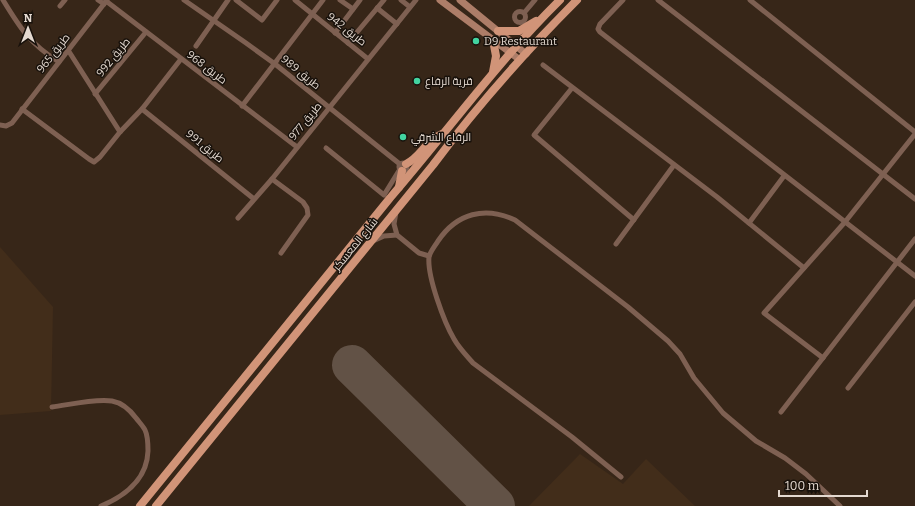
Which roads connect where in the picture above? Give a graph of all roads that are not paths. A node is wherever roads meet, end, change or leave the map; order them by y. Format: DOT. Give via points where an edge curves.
graph roads {
  1 [pos="3,0"];
  2 [pos="65,0"];
  3 [pos="98,0"];
  4 [pos="184,0"];
  5 [pos="228,0"];
  6 [pos="236,0"];
  7 [pos="277,0"];
  8 [pos="295,0"];
  9 [pos="323,0"];
  10 [pos="340,0"];
  11 [pos="360,0"];
  12 [pos="384,0"];
  13 [pos="401,0"];
  14 [pos="416,0"];
  15 [pos="440,0"];
  16 [pos="460,0"];
  17 [pos="535,0"];
  18 [pos="560,0"];
  19 [pos="577,0"];
  20 [pos="623,0"];
  21 [pos="658,0"];
  22 [pos="750,0"];
  23 [pos="106,2"];
  24 [pos="60,6"];
  25 [pos="410,7"];
  26 [pos="377,8"];
  27 [pos="353,9"];
  28 [pos="524,13"];
  29 [pos="312,14"];
  30 [pos="545,15"];
  31 [pos="213,21"];
  32 [pos="396,24"];
  33 [pos="498,31"];
  34 [pos="146,32"];
  35 [pos="336,33"];
  36 [pos="493,40"];
  37 [pos="348,43"];
  38 [pos="196,46"];
  39 [pos="517,47"];
  40 [pos="68,50"];
  41 [pos="511,54"];
  42 [pos="526,54"];
  43 [pos="182,59"];
  44 [pos="368,59"];
  45 [pos="520,60"];
  46 [pos="59,62"];
  47 [pos="275,64"];
  48 [pos="543,65"];
  49 [pos="492,75"];
  50 [pos="572,88"];
  51 [pos="95,94"];
  52 [pos="242,106"];
  53 [pos="329,108"];
  54 [pos="22,109"];
  55 [pos="142,109"];
  56 [pos="0,125"];
  57 [pos="120,132"];
  58 [pos="444,133"];
  59 [pos="915,133"];
  60 [pos="296,147"];
  61 [pos="326,148"];
  62 [pos="674,165"];
  63 [pos="402,167"];
  64 [pos="883,174"];
  65 [pos="784,176"];
  66 [pos="272,179"];
  67 [pos="399,188"];
  68 [pos="254,199"];
  69 [pos="915,199"];
  70 [pos="396,211"];
  71 [pos="238,218"];
  72 [pos="634,220"];
  73 [pos="845,222"];
  74 [pos="749,223"];
  75 [pos="397,235"];
  76 [pos="915,239"];
  77 [pos="371,242"];
  78 [pos="616,244"];
  79 [pos="281,253"];
  80 [pos="429,256"];
  81 [pos="897,262"];
  82 [pos="804,268"];
  83 [pos="915,276"];
  84 [pos="915,302"];
  85 [pos="823,358"];
  86 [pos="848,388"];
  87 [pos="52,407"];
  88 [pos="781,412"];
  89 [pos="621,478"];
  90 [pos="101,506"];
  91 [pos="140,506"];
  92 [pos="156,506"];
  93 [pos="840,506"];
  1 -- 46 [label="street" via="28,38"];
  2 -- 24 [label="street"];
  3 -- 23 [label="street, طريق 968"];
  4 -- 31 [label="street, طريق 989"];
  5 -- 31 [label="street"];
  6 -- 7 [label="street" via="262,20"];
  8 -- 29 [label="street, طريق 942"];
  9 -- 29 [label="street"];
  10 -- 27 [label="street"];
  11 -- 27 [label="street"];
  12 -- 26 [label="street"];
  13 -- 25 [label="street"];
  14 -- 25 [label="street, طريق 977"];
  15 -- 36 [label="street"];
  16 -- 33 [label="street"];
  17 -- 28 [label="street"];
  18 -- 30 [label="main road, شارع المعسكر"];
  19 -- 42 [label="main road, شارع المعسكر"];
  20 -- 65 [label="street" via="600,24 598,31"];
  21 -- 64 [label="street"];
  22 -- 59 [label="street"];
  23 -- 34 [label="street, طريق 968"];
  23 -- 40 [label="street, طريق 965"];
  25 -- 32 [label="street, طريق 977"];
  26 -- 32 [label="street"];
  26 -- 37 [label="street"];
  27 -- 35 [label="street"];
  29 -- 35 [label="street, طريق 942"];
  29 -- 47 [label="street"];
  30 -- 33 [label="main road" via="520,31"];
  30 -- 39 [label="main road, شارع المعسكر"];
  31 -- 38 [label="street"];
  31 -- 47 [label="street, طريق 989"];
  32 -- 44 [label="street, طريق 977"];
  33 -- 39 [label="street"];
  34 -- 43 [label="street, طريق 968"];
  34 -- 51 [label="street, طريق 992"];
  35 -- 37 [label="street, طريق 942"];
  36 -- 41 [label="street"];
  36 -- 49 [label="main road" via="496,61"];
  37 -- 44 [label="street, طريق 942"];
  39 -- 41 [label="main road, شارع المعسكر"];
  39 -- 42 [label="street"];
  40 -- 46 [label="street, طريق 965"];
  40 -- 51 [label="street, طريق 992"];
  41 -- 45 [label="street"];
  41 -- 49 [label="main road, شارع المعسكر"];
  42 -- 45 [label="main road, شارع المعسكر"];
  43 -- 52 [label="street, طريق 968"];
  43 -- 55 [label="street"];
  44 -- 53 [label="street, طريق 977"];
  45 -- 70 [label="main road, شارع المعسكر" via="483,101"];
  46 -- 54 [label="street, طريق 965"];
  47 -- 52 [label="street"];
  47 -- 53 [label="street, طريق 989"];
  48 -- 50 [label="street"];
  49 -- 58 [label="main road, شارع المعسكر"];
  50 -- 62 [label="street"];
  50 -- 72 [label="street" via="534,135"];
  51 -- 57 [label="street, طريق 992"];
  52 -- 60 [label="street, طريق 968"];
  53 -- 60 [label="street, طريق 977"];
  53 -- 63 [label="street, طريق 989"];
  54 -- 56 [label="street, طريق 965" via="12,123"];
  54 -- 57 [label="street" via="94,162"];
  55 -- 57 [label="street"];
  55 -- 68 [label="street, طريق 991"];
  58 -- 63 [label="main road" via="428,142"];
  58 -- 67 [label="main road, شارع المعسكر"];
  59 -- 64 [label="street"];
  60 -- 66 [label="street, طريق 977"];
  61 -- 63 [label="street" via="384,195"];
  62 -- 72 [label="street"];
  62 -- 74 [label="street"];
  63 -- 67 [label="main road"];
  64 -- 69 [label="street"];
  64 -- 73 [label="street"];
  65 -- 73 [label="street"];
  65 -- 74 [label="street"];
  66 -- 68 [label="street, طريق 977"];
  66 -- 79 [label="street" via="308,208 308,215"];
  67 -- 91 [label="main road, شارع المعسكر"];
  68 -- 71 [label="street, طريق 977"];
  70 -- 75 [label="street" via="394,224"];
  70 -- 77 [label="main road, شارع المعسكر"];
  72 -- 78 [label="street"];
  73 -- 81 [label="street"];
  73 -- 82 [label="street"];
  74 -- 82 [label="street"];
  75 -- 77 [label="street" via="384,236"];
  75 -- 80 [label="street" via="419,253"];
  76 -- 81 [label="street"];
  77 -- 92 [label="main road, شارع المعسكر"];
  80 -- 89 [label="street" via="429,271 443,315 460,350 473,363 572,437"];
  80 -- 93 [label="street" via="442,235 467,216 491,213 515,220 668,341 723,413 756,441 806,474"];
  81 -- 83 [label="street"];
  81 -- 85 [label="street"];
  82 -- 85 [label="street" via="764,313"];
  84 -- 86 [label="street"];
  85 -- 88 [label="street"];
  87 -- 90 [label="street" via="100,400 111,401 127,408 145,431 147,458 138,481 130,490"];
}
